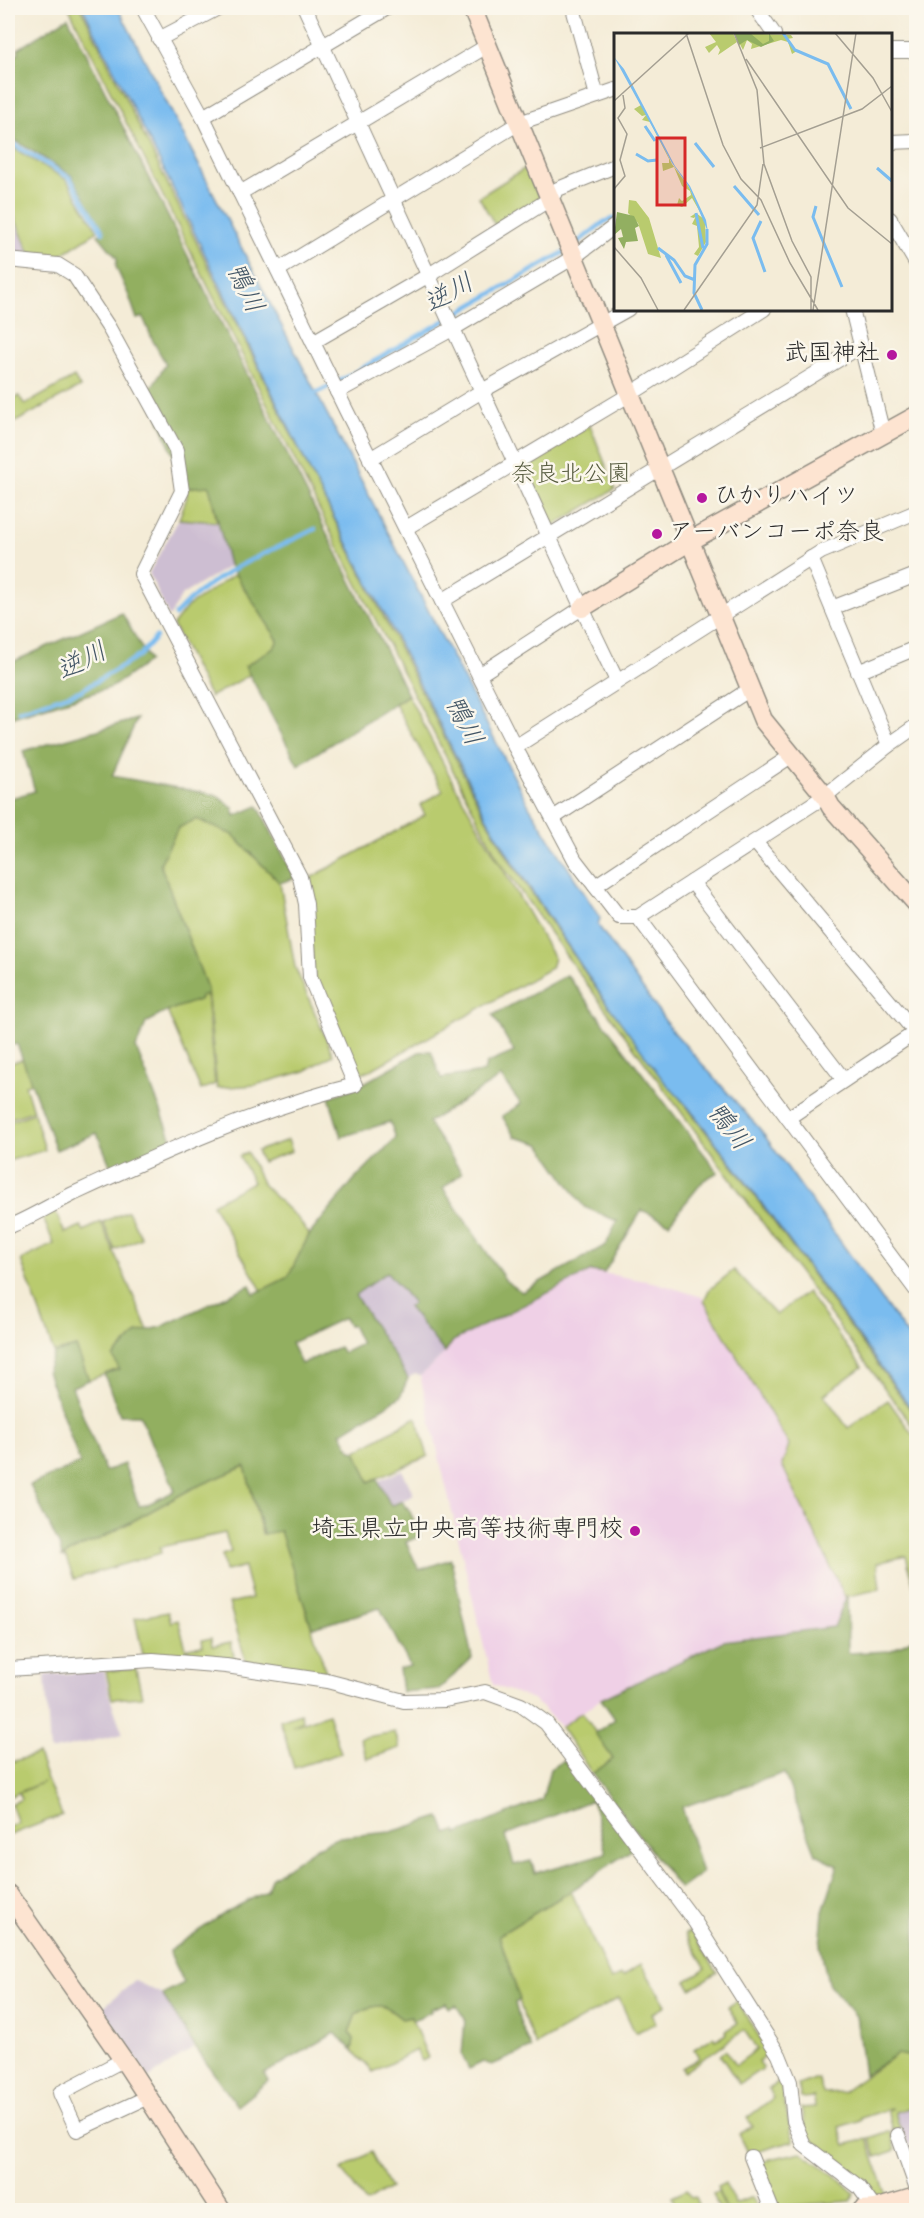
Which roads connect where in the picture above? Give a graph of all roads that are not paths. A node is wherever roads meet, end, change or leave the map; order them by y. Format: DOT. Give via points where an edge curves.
graph roads {
  1 [pos="143,8"];
  2 [pos="218,8"];
  3 [pos="305,8"];
  4 [pos="387,8"];
  5 [pos="472,8"];
  6 [pos="573,8"];
  7 [pos="756,8"];
  8 [pos="773,33"];
  9 [pos="159,39"];
  10 [pos="323,45"];
  11 [pos="487,46"];
  12 [pos="891,51"];
  13 [pos="916,51"];
  14 [pos="614,90"];
  15 [pos="597,96"];
  16 [pos="203,117"];
  17 [pos="358,122"];
  18 [pos="519,123"];
  19 [pos="916,141"];
  20 [pos="891,142"];
  21 [pos="614,166"];
  22 [pos="240,193"];
  23 [pos="394,198"];
  24 [pos="550,199"];
  25 [pos="891,222"];
  26 [pos="614,227"];
  27 [pos="896,239"];
  28 [pos="571,249"];
  29 [pos="8,260"];
  30 [pos="916,263"];
  31 [pos="278,270"];
  32 [pos="429,275"];
  33 [pos="626,310"];
  34 [pos="762,310"];
  35 [pos="852,310"];
  36 [pos="451,321"];
  37 [pos="600,323"];
  38 [pos="313,342"];
  39 [pos="861,346"];
  40 [pos="334,386"];
  41 [pos="482,391"];
  42 [pos="629,395"];
  43 [pos="916,416"];
  44 [pos="884,434"];
  45 [pos="370,459"];
  46 [pos="516,463"];
  47 [pos="659,469"];
  48 [pos="916,512"];
  49 [pos="406,528"];
  50 [pos="549,536"];
  51 [pos="690,541"];
  52 [pos="812,558"];
  53 [pos="916,575"];
  54 [pos="442,601"];
  55 [pos="582,608"];
  56 [pos="832,608"];
  57 [pos="722,617"];
  58 [pos="916,648"];
  59 [pos="858,672"];
  60 [pos="479,675"];
  61 [pos="617,681"];
  62 [pos="750,689"];
  63 [pos="916,726"];
  64 [pos="889,746"];
  65 [pos="515,747"];
  66 [pos="791,756"];
  67 [pos="825,796"];
  68 [pos="553,818"];
  69 [pos="755,842"];
  70 [pos="692,882"];
  71 [pos="595,886"];
  72 [pos="916,903"];
  73 [pos="638,917"];
  74 [pos="916,1032"];
  75 [pos="844,1080"];
  76 [pos="788,1118"];
  77 [pos="8,1227"];
  78 [pos="916,1290"];
  79 [pos="8,1669"];
  80 [pos="8,1894"];
  81 [pos="123,2060"];
  82 [pos="148,2097"];
  83 [pos="898,2135"];
  84 [pos="751,2157"];
  85 [pos="916,2186"];
  86 [pos="916,2197"];
  87 [pos="869,2210"];
  88 [pos="221,2211"];
  89 [pos="772,2211"];
  1 -- 9 [label="street"];
  2 -- 9 [label="street"];
  3 -- 10 [label="street"];
  4 -- 10 [label="street"];
  5 -- 11 [label="street"];
  6 -- 15 [label="street"];
  7 -- 8 [label="street"];
  9 -- 16 [label="street"];
  10 -- 16 [label="street"];
  10 -- 17 [label="street"];
  11 -- 17 [label="street"];
  11 -- 18 [label="street"];
  12 -- 13 [label="street"];
  14 -- 15 [label="street"];
  15 -- 18 [label="street"];
  16 -- 22 [label="street"];
  17 -- 22 [label="street"];
  17 -- 23 [label="street"];
  18 -- 23 [label="street"];
  18 -- 24 [label="street"];
  19 -- 20 [label="street"];
  21 -- 24 [label="street" via="558,189"];
  22 -- 31 [label="street"];
  23 -- 31 [label="street"];
  23 -- 32 [label="street"];
  24 -- 28 [label="street"];
  24 -- 32 [label="street"];
  25 -- 27 [label="street"];
  26 -- 28 [label="street"];
  27 -- 30 [label="street"];
  28 -- 36 [label="street"];
  28 -- 37 [label="street"];
  29 -- 77 [label="street" via="58,265 74,275 109,328 176,450 182,491 141,574 300,877 306,904 310,977 355,1084 249,1117"];
  31 -- 38 [label="street"];
  32 -- 36 [label="street"];
  32 -- 38 [label="street"];
  33 -- 37 [label="street"];
  34 -- 42 [label="street"];
  35 -- 39 [label="street"];
  36 -- 40 [label="street"];
  36 -- 41 [label="street"];
  37 -- 41 [label="street"];
  37 -- 42 [label="street"];
  38 -- 40 [label="street"];
  39 -- 44 [label="street"];
  39 -- 47 [label="street"];
  40 -- 45 [label="street"];
  41 -- 45 [label="street"];
  41 -- 46 [label="street"];
  42 -- 46 [label="street"];
  42 -- 47 [label="street"];
  43 -- 44 [label="street"];
  44 -- 51 [label="street"];
  45 -- 49 [label="street"];
  46 -- 49 [label="street"];
  46 -- 50 [label="street"];
  47 -- 50 [label="street"];
  47 -- 51 [label="street"];
  48 -- 52 [label="street"];
  49 -- 54 [label="street"];
  50 -- 54 [label="street"];
  50 -- 55 [label="street"];
  51 -- 55 [label="street"];
  51 -- 57 [label="street"];
  52 -- 56 [label="street"];
  52 -- 57 [label="street"];
  53 -- 56 [label="street"];
  54 -- 60 [label="street"];
  55 -- 60 [label="street"];
  55 -- 61 [label="street"];
  56 -- 59 [label="street"];
  57 -- 61 [label="street"];
  57 -- 62 [label="street"];
  58 -- 59 [label="street"];
  59 -- 64 [label="street"];
  60 -- 65 [label="street"];
  61 -- 65 [label="street"];
  62 -- 66 [label="street" via="763,720"];
  62 -- 68 [label="street"];
  63 -- 64 [label="street"];
  64 -- 67 [label="street"];
  65 -- 68 [label="street"];
  66 -- 67 [label="street"];
  66 -- 71 [label="street"];
  67 -- 69 [label="street"];
  67 -- 72 [label="street"];
  68 -- 71 [label="street" via="575,860"];
  69 -- 70 [label="street"];
  69 -- 74 [label="street"];
  70 -- 73 [label="street"];
  70 -- 75 [label="street"];
  71 -- 73 [label="street" via="619,917"];
  73 -- 76 [label="street"];
  74 -- 75 [label="street"];
  75 -- 76 [label="street"];
  76 -- 78 [label="street"];
  79 -- 87 [label="street" via="153,1660 327,1681 404,1701 445,1700 484,1692 521,1705 546,1723 695,1922 779,2055 790,2082 794,2121 804,2145 859,2187"];
  80 -- 81 [label="street"];
  81 -- 82 [label="street"];
  81 -- 82 [label="street" via="60,2093 77,2130"];
  82 -- 88 [label="street"];
  83 -- 85 [label="street"];
  84 -- 89 [label="street"];
  86 -- 87 [label="street"];
}
